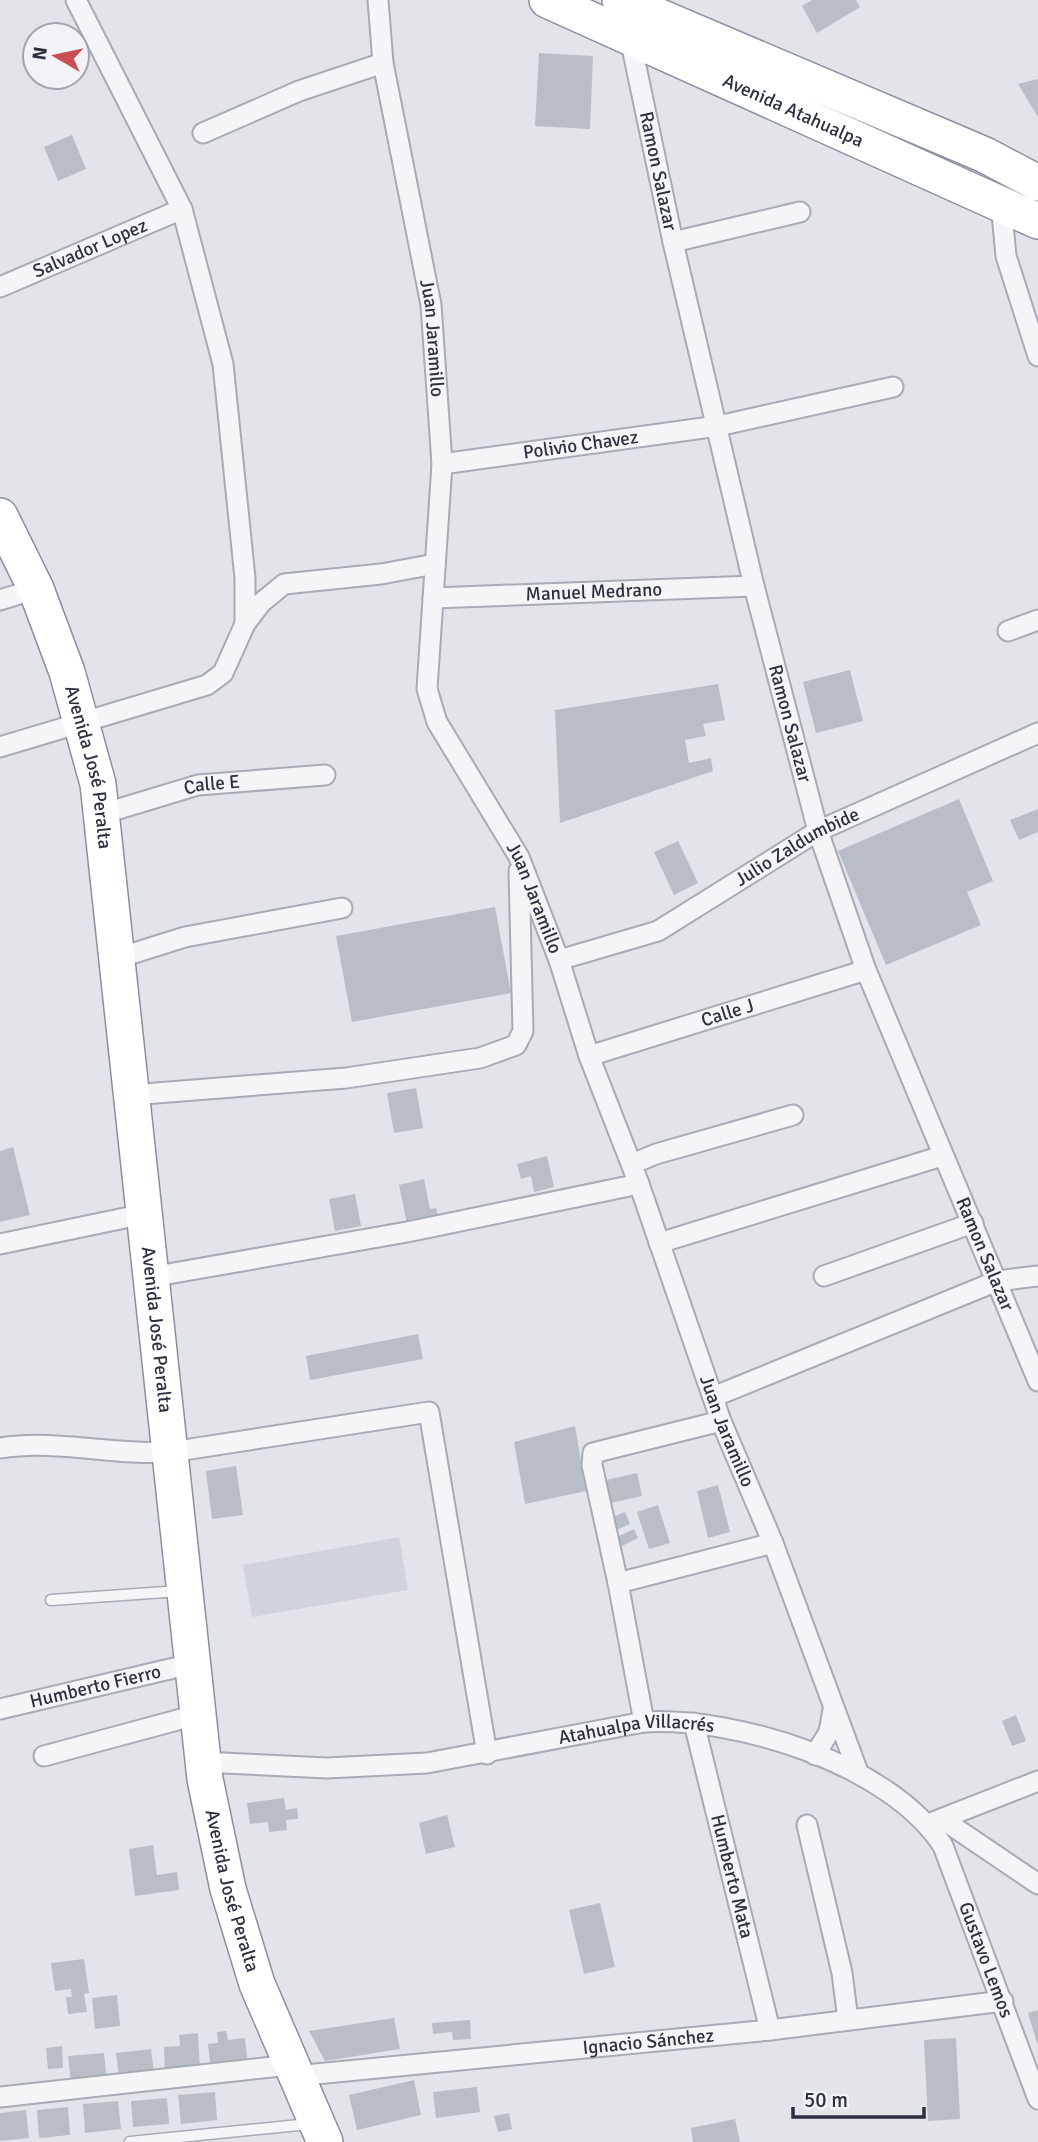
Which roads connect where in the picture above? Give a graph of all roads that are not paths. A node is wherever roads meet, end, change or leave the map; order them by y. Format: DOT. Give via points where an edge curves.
graph roads {
  1 [pos="76,0"];
  2 [pos="378,0"];
  3 [pos="547,0"];
  4 [pos="620,0"];
  5 [pos="630,38"];
  6 [pos="383,63"];
  7 [pos="203,133"];
  8 [pos="1038,183"];
  9 [pos="1001,203"];
  10 [pos="182,209"];
  11 [pos="800,212"];
  12 [pos="1038,221"];
  13 [pos="673,242"];
  14 [pos="0,288"];
  15 [pos="1038,356"];
  16 [pos="892,387"];
  17 [pos="718,426"];
  18 [pos="442,464"];
  19 [pos="0,516"];
  20 [pos="435,564"];
  21 [pos="754,586"];
  22 [pos="36,589"];
  23 [pos="433,598"];
  24 [pos="0,600"];
  25 [pos="1038,620"];
  26 [pos="245,624"];
  27 [pos="1008,631"];
  28 [pos="82,723"];
  29 [pos="1038,733"];
  30 [pos="0,747"];
  31 [pos="325,775"];
  32 [pos="102,814"];
  33 [pos="818,831"];
  34 [pos="519,857"];
  35 [pos="342,908"];
  36 [pos="116,959"];
  37 [pos="559,960"];
  38 [pos="866,970"];
  39 [pos="589,1056"];
  40 [pos="131,1095"];
  41 [pos="793,1115"];
  42 [pos="942,1156"];
  43 [pos="632,1164"];
  44 [pos="639,1184"];
  45 [pos="144,1214"];
  46 [pos="973,1223"];
  47 [pos="659,1243"];
  48 [pos="0,1244"];
  49 [pos="824,1276"];
  50 [pos="1038,1276"];
  51 [pos="151,1277"];
  52 [pos="997,1281"];
  53 [pos="1038,1381"];
  54 [pos="713,1397"];
  55 [pos="720,1421"];
  56 [pos="0,1448"];
  57 [pos="171,1452"];
  58 [pos="773,1543"];
  59 [pos="618,1583"];
  60 [pos="183,1591"];
  61 [pos="51,1600"];
  62 [pos="191,1664"];
  63 [pos="0,1709"];
  64 [pos="833,1710"];
  65 [pos="196,1715"];
  66 [pos="644,1722"];
  67 [pos="694,1723"];
  68 [pos="487,1754"];
  69 [pos="815,1755"];
  70 [pos="44,1756"];
  71 [pos="202,1762"];
  72 [pos="858,1772"];
  73 [pos="1038,1781"];
  74 [pos="935,1821"];
  75 [pos="807,1825"];
  76 [pos="1038,1884"];
  77 [pos="1003,2001"];
  78 [pos="848,2020"];
  79 [pos="770,2030"];
  80 [pos="293,2070"];
  81 [pos="0,2097"];
  82 [pos="1038,2099"];
  83 [pos="321,2133"];
  84 [pos="131,2142"];
  1 -- 10 [label="street"];
  2 -- 6 [label="street, Juan Jaramillo"];
  3 -- 5 [label="highway, Avenida Atahualpa"];
  4 -- 8 [label="highway, Avenida Atahualpa" via="985,155"];
  5 -- 9 [label="highway, Avenida Atahualpa"];
  5 -- 13 [label="street, Ramon Salazar"];
  6 -- 7 [label="street" via="299,91"];
  6 -- 18 [label="street, Juan Jaramillo" via="430,305"];
  9 -- 12 [label="highway, Avenida Atahualpa"];
  9 -- 15 [label="street" via="1006,256"];
  10 -- 14 [label="street, Salvador Lopez"];
  10 -- 26 [label="street" via="223,364 245,578"];
  11 -- 13 [label="street"];
  13 -- 17 [label="street, Ramon Salazar"];
  16 -- 17 [label="street, Polivio Chavez"];
  17 -- 18 [label="street, Polivio Chavez"];
  17 -- 21 [label="street, Ramon Salazar"];
  18 -- 20 [label="street, Juan Jaramillo"];
  19 -- 22 [label="highway, Avenida José Peralta"];
  20 -- 23 [label="street, Juan Jaramillo"];
  20 -- 26 [label="street" via="284,584"];
  21 -- 23 [label="street, Manuel Medrano"];
  21 -- 33 [label="street, Ramon Salazar"];
  22 -- 24 [label="street"];
  22 -- 28 [label="highway, Avenida José Peralta"];
  23 -- 34 [label="street, Juan Jaramillo" via="427,689 437,722"];
  25 -- 27 [label="street"];
  26 -- 28 [label="street" via="222,673 207,685"];
  28 -- 30 [label="street"];
  28 -- 32 [label="highway, Avenida José Peralta"];
  29 -- 33 [label="street, Julio Zaldumbide"];
  31 -- 32 [label="street, Calle E" via="198,785"];
  32 -- 36 [label="highway, Avenida José Peralta"];
  33 -- 37 [label="street, Julio Zaldumbide" via="658,931"];
  33 -- 38 [label="street, Ramon Salazar"];
  34 -- 37 [label="street, Juan Jaramillo"];
  34 -- 40 [label="street" via="523,1031 516,1045 480,1058 346,1078"];
  35 -- 36 [label="street" via="184,937"];
  36 -- 40 [label="highway, Avenida José Peralta"];
  37 -- 39 [label="street, Juan Jaramillo"];
  38 -- 39 [label="street, Calle J"];
  38 -- 42 [label="street, Ramon Salazar"];
  39 -- 43 [label="street, Juan Jaramillo"];
  40 -- 45 [label="highway, Avenida José Peralta"];
  41 -- 43 [label="street"];
  42 -- 46 [label="street, Ramon Salazar"];
  42 -- 47 [label="street"];
  43 -- 44 [label="street, Juan Jaramillo"];
  44 -- 47 [label="street, Juan Jaramillo"];
  44 -- 51 [label="street" via="407,1232"];
  45 -- 48 [label="street"];
  45 -- 51 [label="highway, Avenida José Peralta"];
  46 -- 49 [label="street"];
  46 -- 52 [label="street, Ramon Salazar"];
  47 -- 54 [label="street, Juan Jaramillo"];
  50 -- 52 [label="street"];
  51 -- 57 [label="highway, Avenida José Peralta"];
  52 -- 53 [label="street, Ramon Salazar"];
  52 -- 54 [label="street"];
  54 -- 55 [label="street, Juan Jaramillo"];
  55 -- 58 [label="street, Juan Jaramillo"];
  55 -- 59 [label="street" via="593,1453"];
  56 -- 57 [label="street" via="44,1444 141,1454"];
  57 -- 60 [label="highway, Avenida José Peralta"];
  57 -- 68 [label="street" via="429,1412"];
  58 -- 59 [label="street"];
  58 -- 64 [label="street, Juan Jaramillo"];
  59 -- 66 [label="street"];
  60 -- 61 [label="lane"];
  60 -- 62 [label="highway, Avenida José Peralta"];
  62 -- 63 [label="street, Humberto Fierro"];
  62 -- 65 [label="highway, Avenida José Peralta"];
  64 -- 69 [label="street" via="828,1732"];
  64 -- 72 [label="street, Juan Jaramillo"];
  65 -- 70 [label="street"];
  65 -- 71 [label="highway, Avenida José Peralta"];
  66 -- 67 [label="street, Atahualpa Villacrés"];
  66 -- 68 [label="street, Atahualpa Villacrés"];
  67 -- 69 [label="street, Atahualpa Villacrés" via="769,1738"];
  67 -- 79 [label="street, Humberto Mata"];
  68 -- 71 [label="street, Atahualpa Villacrés" via="427,1763 327,1768"];
  69 -- 72 [label="street, Atahualpa Villacrés"];
  71 -- 80 [label="highway, Avenida José Peralta" via="237,1919 270,2020"];
  72 -- 74 [label="street, Atahualpa Villacrés"];
  73 -- 74 [label="street"];
  74 -- 76 [label="street"];
  74 -- 77 [label="street, Gustavo Lemos"];
  75 -- 78 [label="street" via="842,1973"];
  77 -- 78 [label="street, Ignacio Sánchez"];
  77 -- 82 [label="street, Gustavo Lemos"];
  78 -- 79 [label="street, Ignacio Sánchez"];
  79 -- 80 [label="street, Ignacio Sánchez"];
  80 -- 81 [label="street, Ignacio Sánchez"];
  80 -- 83 [label="highway, Avenida José Peralta"];
  83 -- 84 [label="lane"];
}
